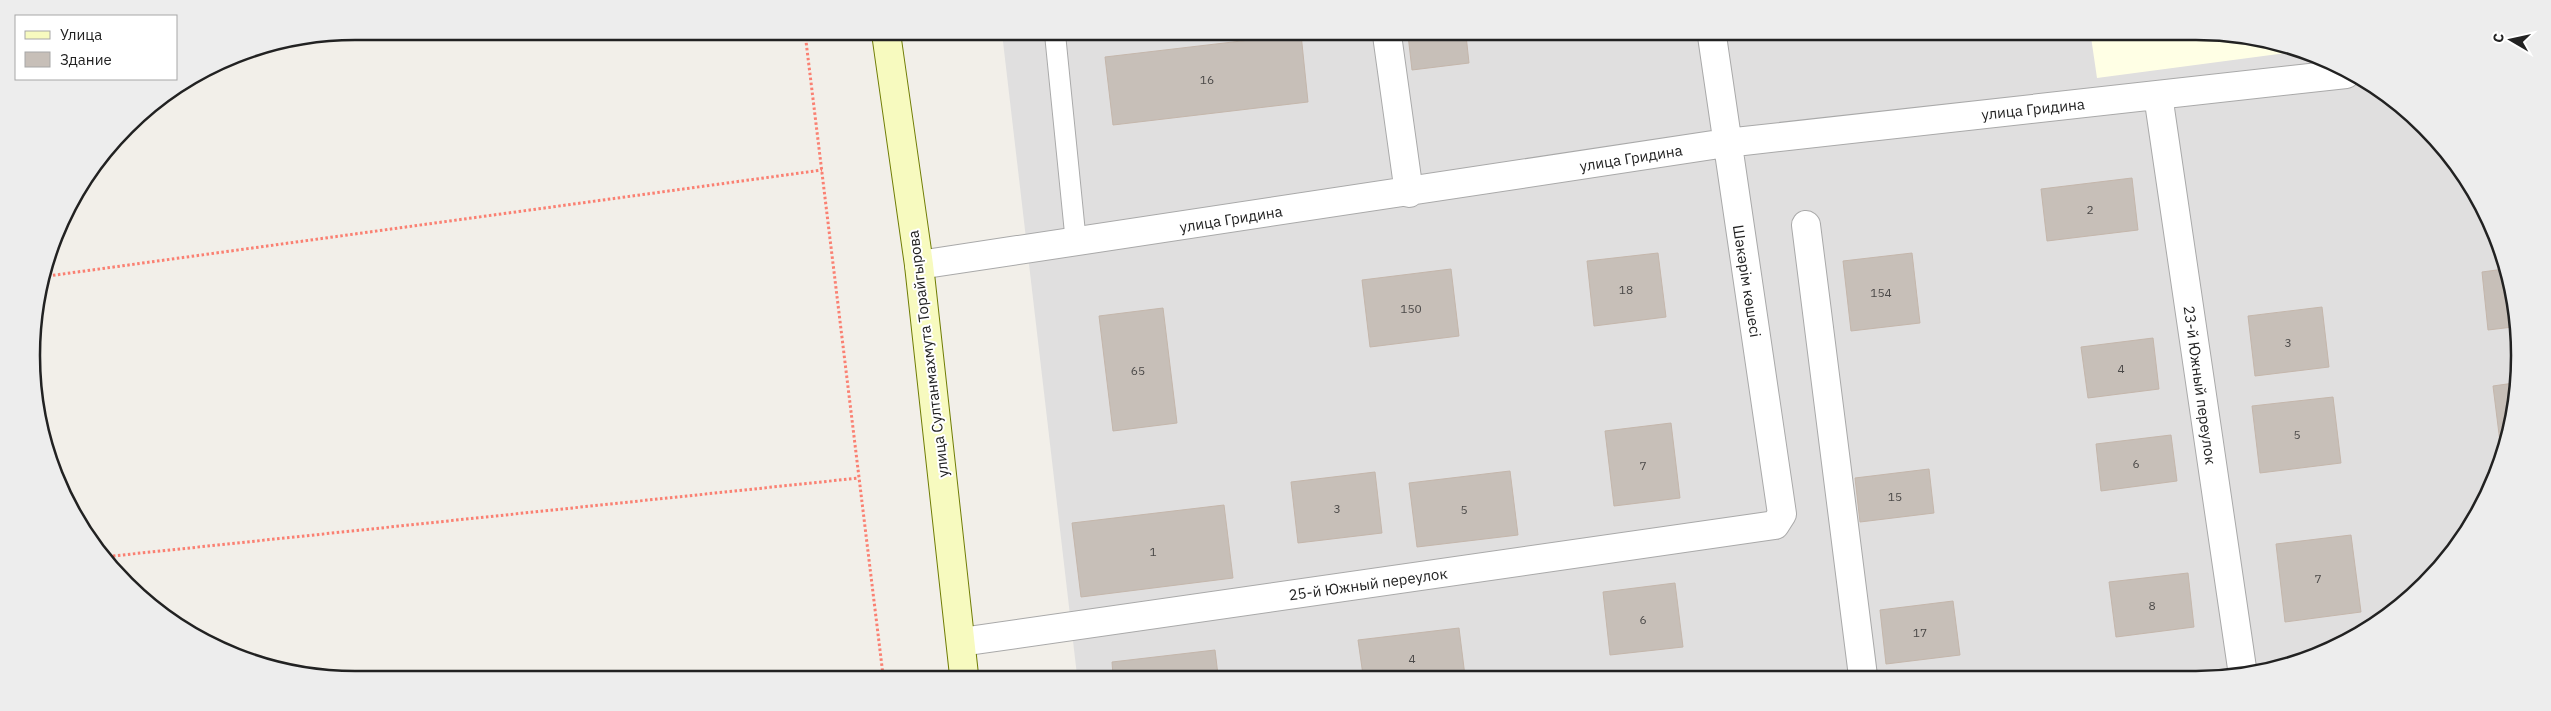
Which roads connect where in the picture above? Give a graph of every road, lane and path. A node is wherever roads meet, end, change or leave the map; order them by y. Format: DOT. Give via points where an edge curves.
graph roads {
  1 [pos="806,40"];
  2 [pos="887,40"];
  3 [pos="1056,40"];
  4 [pos="1388,40"];
  5 [pos="1713,40"];
  6 [pos="2339,75"];
  7 [pos="2158,95"];
  8 [pos="1726,143"];
  9 [pos="822,170"];
  10 [pos="1409,193"];
  11 [pos="1806,225"];
  12 [pos="1076,242"];
  13 [pos="919,265"];
  14 [pos="51,276"];
  15 [pos="859,478"];
  16 [pos="1775,525"];
  17 [pos="112,556"];
  18 [pos="961,642"];
  19 [pos="2242,667"];
  20 [pos="883,671"];
  21 [pos="964,671"];
  22 [pos="1862,671"];
  1 -- 9 [label="path"];
  2 -- 13 [label="main road, улица Султанмахмута Торайгырова"];
  3 -- 12 [label="lane"];
  4 -- 10 [label="street"];
  5 -- 8 [label="street, Шәкәрім көшесі"];
  6 -- 7 [label="street, улица Гридина"];
  7 -- 8 [label="street, улица Гридина"];
  7 -- 19 [label="street, 23-й Южный переулок"];
  8 -- 10 [label="street, улица Гридина"];
  8 -- 16 [label="street, Шәкәрім көшесі" via="1782,514"];
  9 -- 14 [label="path"];
  9 -- 15 [label="path"];
  10 -- 12 [label="street, улица Гридина"];
  11 -- 22 [label="street"];
  12 -- 13 [label="street, улица Гридина"];
  13 -- 18 [label="main road, улица Султанмахмута Торайгырова"];
  15 -- 17 [label="path"];
  15 -- 20 [label="path"];
  16 -- 18 [label="street, 25-й Южный переулок"];
  18 -- 21 [label="main road, улица Султанмахмута Торайгырова"];
}
